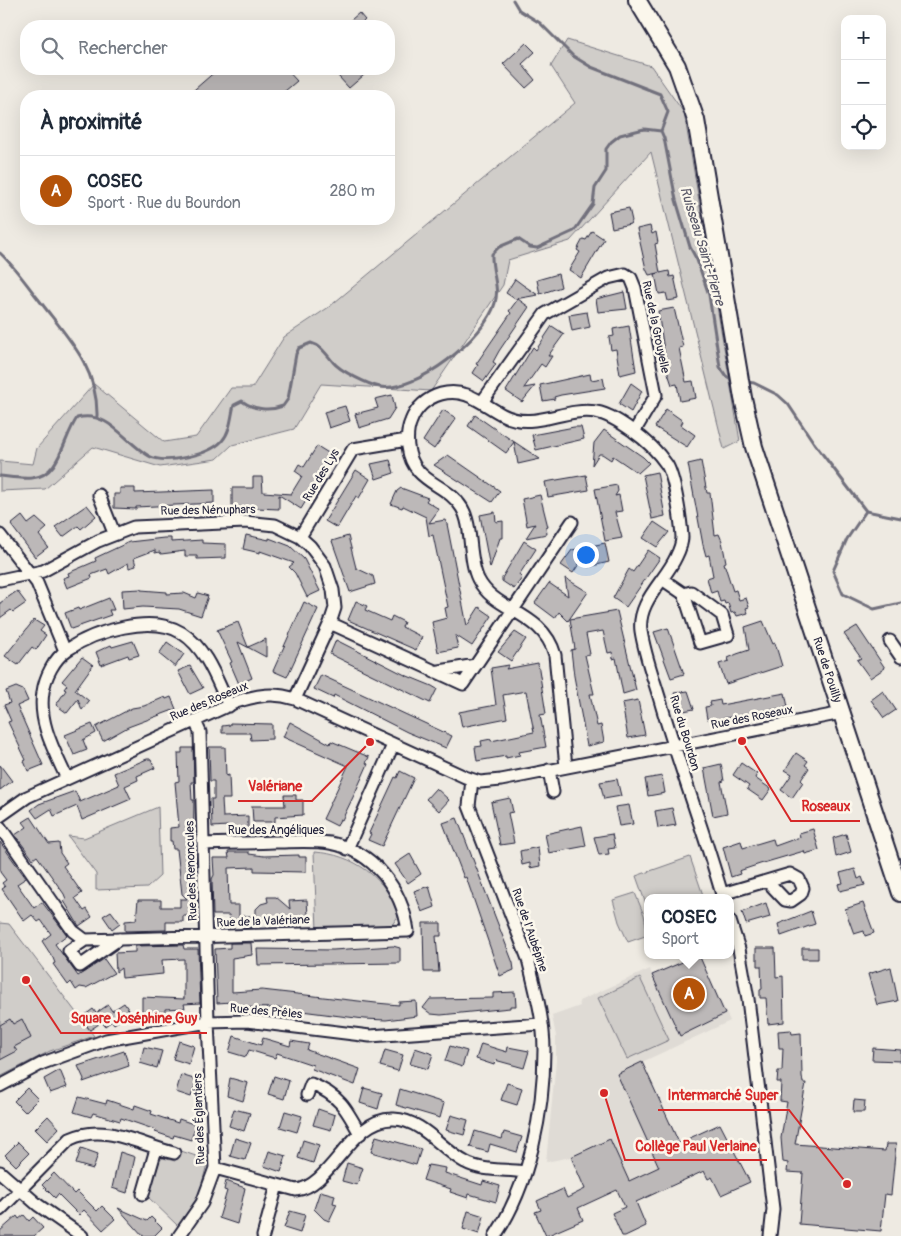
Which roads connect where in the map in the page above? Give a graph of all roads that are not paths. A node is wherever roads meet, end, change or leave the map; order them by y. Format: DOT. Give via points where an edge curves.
graph roads {
  1 [pos="638,0"];
  2 [pos="482,402"];
  3 [pos="634,432"];
  4 [pos="407,440"];
  5 [pos="99,494"];
  6 [pos="572,522"];
  7 [pos="114,533"];
  8 [pos="0,535"];
  9 [pos="300,537"];
  10 [pos="32,574"];
  11 [pos="662,579"];
  12 [pos="0,580"];
  13 [pos="684,594"];
  14 [pos="514,609"];
  15 [pos="330,623"];
  16 [pos="890,641"];
  17 [pos="65,651"];
  18 [pos="901,657"];
  19 [pos="476,665"];
  20 [pos="432,672"];
  21 [pos="295,699"];
  22 [pos="229,706"];
  23 [pos="842,713"];
  24 [pos="195,721"];
  25 [pos="393,745"];
  26 [pos="674,747"];
  27 [pos="566,767"];
  28 [pos="549,770"];
  29 [pos="67,779"];
  30 [pos="472,780"];
  31 [pos="553,792"];
  32 [pos="0,816"];
  33 [pos="0,827"];
  34 [pos="204,844"];
  35 [pos="347,849"];
  36 [pos="767,881"];
  37 [pos="901,893"];
  38 [pos="722,894"];
  39 [pos="729,894"];
  40 [pos="408,931"];
  41 [pos="734,933"];
  42 [pos="207,936"];
  43 [pos="119,939"];
  44 [pos="85,940"];
  45 [pos="208,1022"];
  46 [pos="541,1024"];
  47 [pos="0,1086"];
  48 [pos="307,1095"];
  49 [pos="360,1134"];
  50 [pos="156,1149"];
  51 [pos="174,1153"];
  52 [pos="215,1168"];
  53 [pos="0,1172"];
  54 [pos="524,1172"];
  55 [pos="277,1185"];
  56 [pos="19,1190"];
  57 [pos="143,1194"];
  58 [pos="0,1210"];
  59 [pos="82,1236"];
  60 [pos="179,1236"];
  61 [pos="263,1236"];
  62 [pos="495,1236"];
  63 [pos="770,1236"];
  1 -- 23 [label="main road, Rue de Pouilly" via="676,66 696,120 754,447"];
  2 -- 3 [label="street, Rue du Bourdon" via="519,421 598,412"];
  2 -- 3 [label="street, Rue de la Grouyelle" via="545,314 614,275 625,274 636,288 656,395"];
  2 -- 4 [label="street, Rue du Bourdon" via="454,392 433,397 421,405 412,418"];
  3 -- 11 [label="street, Rue du Bourdon" via="659,454 671,475 682,536 676,559"];
  4 -- 9 [label="street, Rue des Lys" via="352,449"];
  4 -- 14 [label="street, Rue du Bourdon" via="414,467 464,510 478,579 490,593"];
  5 -- 7 [label="street"];
  6 -- 14 [label="street"];
  7 -- 9 [label="street, Rue des Nénuphars" via="151,525 260,522"];
  7 -- 10 [label="street, Rue des Nénuphars"];
  8 -- 10 [label="street"];
  9 -- 15 [label="street, Rue des Nénuphars" via="318,555 330,578 334,608"];
  10 -- 12 [label="street, Rue des Nénuphars"];
  10 -- 17 [label="street"];
  11 -- 13 [label="street"];
  11 -- 26 [label="street, Rue du Bourdon" via="645,606 640,624"];
  13 -- 13 [label="street" via="700,643 728,635 720,614 691,592"];
  14 -- 19 [label="street"];
  14 -- 27 [label="street, Rue du Bourdon" via="538,625 553,650"];
  15 -- 20 [label="street"];
  15 -- 21 [label="street, Rue des Nénuphars"];
  16 -- 18 [label="street"];
  17 -- 22 [label="street" via="133,625 167,627 182,633 198,648"];
  17 -- 29 [label="street" via="49,673 42,708 47,733"];
  19 -- 20 [label="street"];
  19 -- 20 [label="street" via="463,684"];
  21 -- 22 [label="street, Rue des Roseaux" via="262,694"];
  21 -- 25 [label="street, Rue des Roseaux"];
  22 -- 24 [label="street, Rue des Roseaux"];
  23 -- 26 [label="street, Rue des Roseaux"];
  23 -- 37 [label="main road, Rue de Pouilly"];
  24 -- 29 [label="street, Rue des Roseaux"];
  24 -- 34 [label="street, Rue des Renoncules" via="200,732"];
  25 -- 30 [label="street, Rue des Roseaux"];
  25 -- 35 [label="street"];
  26 -- 27 [label="street, Rue des Roseaux"];
  26 -- 38 [label="street, Rue du Bourdon"];
  27 -- 28 [label="street, Rue des Roseaux"];
  28 -- 30 [label="street, Rue des Roseaux" via="501,780"];
  28 -- 31 [label="street"];
  29 -- 32 [label="street, Rue des Roseaux" via="27,797"];
  30 -- 46 [label="street, Rue de l'Aubépine" via="469,806 528,959"];
  33 -- 44 [label="street" via="73,931"];
  34 -- 35 [label="street, Rue des Angéliques" via="312,842"];
  34 -- 42 [label="street, Rue des Renoncules"];
  35 -- 40 [label="street, Rue des Angéliques" via="368,860 390,882 403,905"];
  36 -- 39 [label="street"];
  40 -- 42 [label="street, Rue de la Valériane"];
  41 -- 63 [label="street" via="749,1009 772,1209"];
  42 -- 43 [label="street, Rue de la Valériane"];
  42 -- 45 [label="street, Rue des Renoncules"];
  43 -- 44 [label="street, Rue de la Valériane"];
  43 -- 44 [label="street" via="80,966 69,951"];
  45 -- 46 [label="street, Rue des Prêles" via="247,1021 370,1036"];
  45 -- 47 [label="street, Rue des Prêles" via="106,1040 42,1063"];
  45 -- 52 [label="street, Rue des Églantiers"];
  46 -- 54 [label="street, Rue de l'Aubépine" via="542,1072 533,1150"];
  48 -- 49 [label="street" via="311,1084 332,1094 344,1106"];
  49 -- 54 [label="street" via="382,1120 402,1120 420,1128 457,1158 471,1165"];
  49 -- 55 [label="street" via="309,1186 296,1190"];
  50 -- 51 [label="street"];
  50 -- 56 [label="street" via="110,1133 80,1135 70,1139"];
  50 -- 57 [label="street"];
  52 -- 55 [label="street"];
  52 -- 60 [label="street, Rue des Églantiers" via="202,1203"];
  53 -- 56 [label="street"];
  54 -- 62 [label="street, Rue de l'Aubépine"];
  55 -- 61 [label="street"];
  56 -- 58 [label="street"];
  56 -- 59 [label="street"];
}
